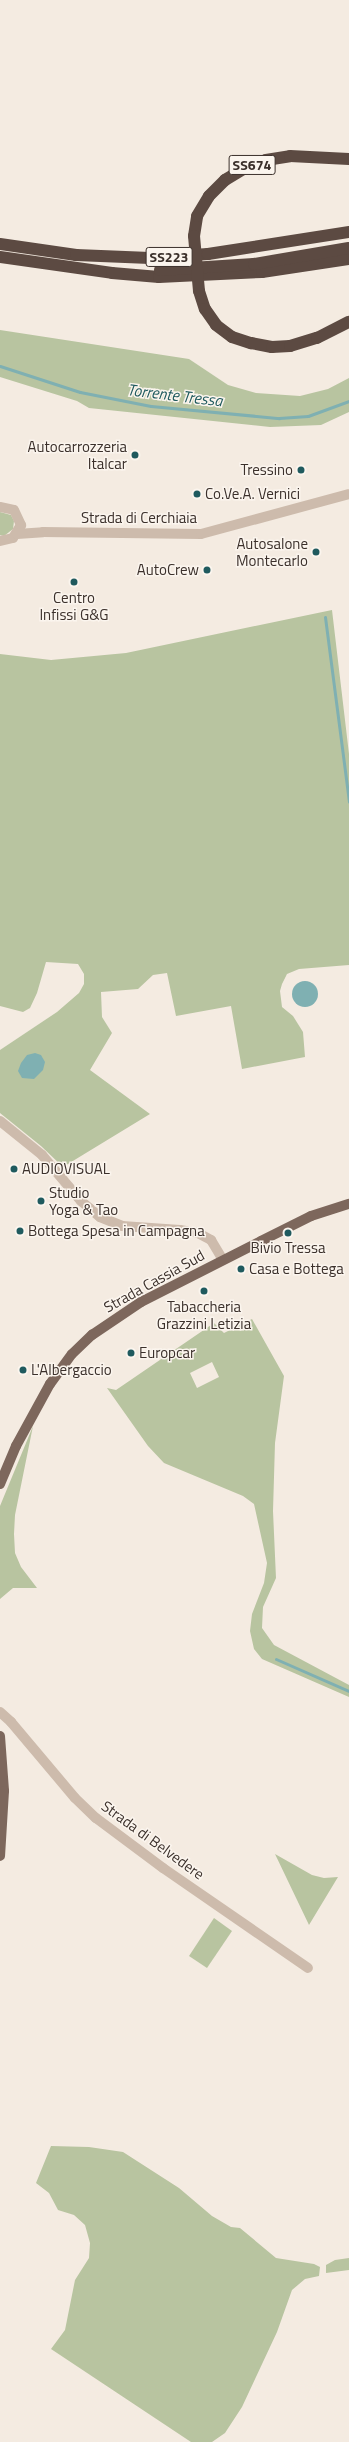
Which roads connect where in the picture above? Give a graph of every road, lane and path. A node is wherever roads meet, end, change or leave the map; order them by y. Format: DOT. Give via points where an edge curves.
graph roads {
  1 [pos="349,159"];
  2 [pos="349,229"];
  3 [pos="349,232"];
  4 [pos="336,233"];
  5 [pos="0,244"];
  6 [pos="349,248"];
  7 [pos="0,256"];
  8 [pos="349,259"];
  9 [pos="83,269"];
  10 [pos="349,322"];
  11 [pos="349,494"];
  12 [pos="0,507"];
  13 [pos="20,520"];
  14 [pos="43,532"];
  15 [pos="17,534"];
  16 [pos="0,541"];
  17 [pos="0,1121"];
  18 [pos="349,1204"];
  19 [pos="223,1260"];
  20 [pos="0,1484"];
  21 [pos="0,1712"];
  22 [pos="0,1736"];
  23 [pos="0,1856"];
  24 [pos="308,1968"];
  1 -- 10 [label="highway, SS674, bridge" via="290,156 247,166 225,180 209,196 197,216 194,236 199,291 205,309 216,325 232,337 272,347 290,346 326,335"];
  2 -- 4 [label="highway"];
  3 -- 4 [label="highway, SS223"];
  4 -- 5 [label="highway, SS223" via="216,253 150,258 76,255"];
  6 -- 9 [label="highway" via="254,264 161,270"];
  7 -- 9 [label="highway, SS223"];
  8 -- 9 [label="highway, SS223" via="262,272 178,278 139,277"];
  11 -- 14 [label="street, Strada di Cerchiaia" via="201,534"];
  12 -- 13 [label="street, Strada di Cerchiaia" via="14,510"];
  13 -- 14 [label="street, Strada di Cerchiaia"];
  13 -- 15 [label="street"];
  14 -- 15 [label="street, Strada di Cerchiaia"];
  15 -- 16 [label="street, Strada di Cerchiaia" via="8,541"];
  17 -- 19 [label="street" via="36,1150 81,1201 100,1217 128,1227 198,1233 211,1240"];
  18 -- 19 [label="main road, Strada Cassia Sud" via="311,1216"];
  19 -- 20 [label="main road, Strada Cassia Sud" via="126,1311 79,1347 60,1369 37,1406"];
  21 -- 24 [label="street, Strada di Belvedere" via="15,1726 75,1798 96,1818 163,1868"];
  22 -- 23 [label="main road" via="4,1790"];
}
